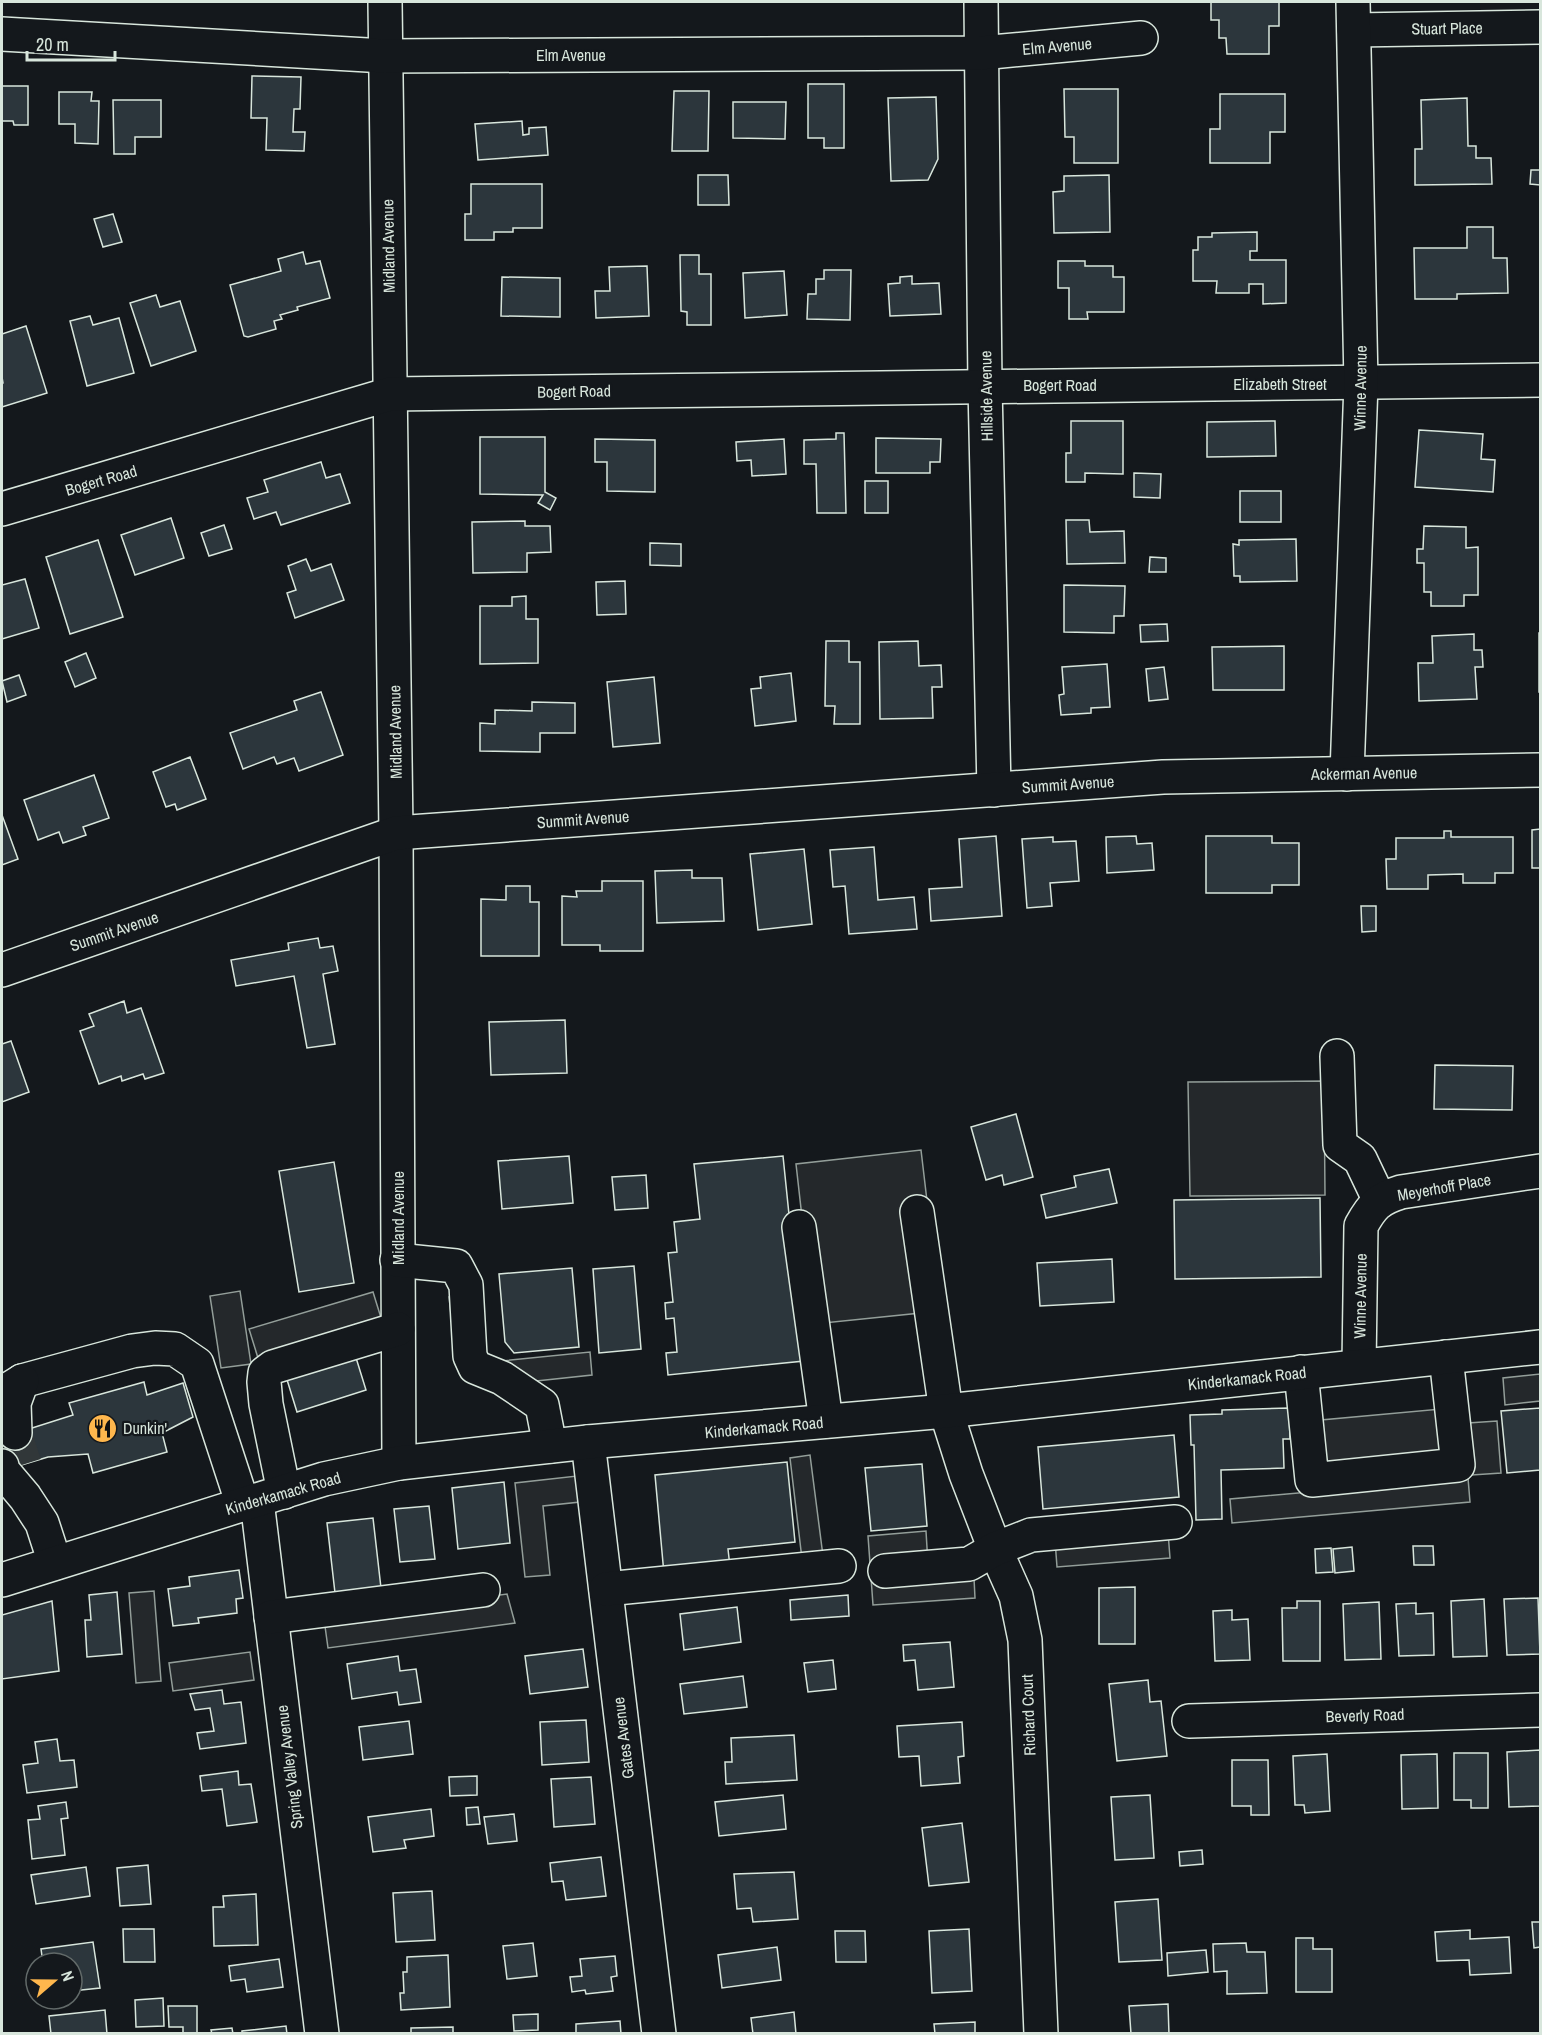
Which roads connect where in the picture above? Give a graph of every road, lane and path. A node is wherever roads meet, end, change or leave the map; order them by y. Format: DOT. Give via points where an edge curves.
graph roads {
  1 [pos="385,2"];
  2 [pos="981,2"];
  3 [pos="1354,16"];
  4 [pos="1540,27"];
  5 [pos="2,34"];
  6 [pos="1141,38"];
  7 [pos="981,53"];
  8 [pos="385,56"];
  9 [pos="1540,380"];
  10 [pos="1361,383"];
  11 [pos="1164,384"];
  12 [pos="985,386"];
  13 [pos="390,394"];
  14 [pos="2,509"];
  15 [pos="1540,770"];
  16 [pos="1347,774"];
  17 [pos="1187,777"];
  18 [pos="994,790"];
  19 [pos="396,832"];
  20 [pos="2,970"];
  21 [pos="1337,1056"];
  22 [pos="1540,1171"];
  23 [pos="917,1212"];
  24 [pos="1370,1214"];
  25 [pos="799,1227"];
  26 [pos="397,1260"];
  27 [pos="398,1329"];
  28 [pos="1540,1347"];
  29 [pos="1446,1357"];
  30 [pos="1359,1366"];
  31 [pos="1301,1372"];
  32 [pos="12,1391"];
  33 [pos="946,1411"];
  34 [pos="826,1421"];
  35 [pos="15,1433"];
  36 [pos="588,1442"];
  37 [pos="550,1446"];
  38 [pos="399,1463"];
  39 [pos="13,1465"];
  40 [pos="261,1499"];
  41 [pos="1175,1522"];
  42 [pos="995,1549"];
  43 [pos="55,1563"];
  44 [pos="839,1566"];
  45 [pos="885,1571"];
  46 [pos="2,1580"];
  47 [pos="606,1589"];
  48 [pos="483,1590"];
  49 [pos="271,1617"];
  50 [pos="1540,1710"];
  51 [pos="1189,1721"];
  52 [pos="322,2034"];
  53 [pos="659,2034"];
  54 [pos="1041,2034"];
  1 -- 8 [label="street, Midland Avenue"];
  2 -- 7 [label="street, Hillside Avenue"];
  3 -- 4 [label="street, Stuart Place"];
  3 -- 10 [label="street, Winne Avenue"];
  5 -- 8 [label="street, Elm Avenue"];
  6 -- 7 [label="street, Elm Avenue"];
  7 -- 8 [label="street, Elm Avenue"];
  7 -- 12 [label="street, Hillside Avenue"];
  8 -- 13 [label="street, Midland Avenue"];
  9 -- 10 [label="street, Elizabeth Street"];
  10 -- 11 [label="street, Elizabeth Street"];
  10 -- 16 [label="street, Winne Avenue"];
  11 -- 12 [label="street, Bogert Road"];
  12 -- 13 [label="street, Bogert Road"];
  12 -- 18 [label="street, Hillside Avenue"];
  13 -- 14 [label="street, Bogert Road"];
  13 -- 19 [label="street, Midland Avenue"];
  15 -- 16 [label="street, Ackerman Avenue"];
  16 -- 17 [label="street, Ackerman Avenue"];
  17 -- 18 [label="street, Summit Avenue"];
  18 -- 19 [label="street, Summit Avenue"];
  19 -- 20 [label="street, Summit Avenue"];
  19 -- 26 [label="street, Midland Avenue"];
  21 -- 24 [label="street" via="1340,1145 1360,1159"];
  22 -- 24 [label="street, Meyerhoff Place" via="1401,1192 1384,1198"];
  23 -- 33 [label="street, Richard Court"];
  24 -- 30 [label="street, Winne Avenue"];
  25 -- 34 [label="street"];
  26 -- 27 [label="street, Midland Avenue"];
  26 -- 37 [label="street" via="456,1266 466,1285 470,1356 476,1367 502,1378 542,1405"];
  27 -- 38 [label="street, Midland Avenue"];
  27 -- 40 [label="street" via="273,1367 265,1373"];
  28 -- 29 [label="street, Kinderkamack Road"];
  29 -- 30 [label="street, Kinderkamack Road"];
  29 -- 31 [label="street" via="1458,1465 1311,1480"];
  30 -- 31 [label="street, Kinderkamack Road"];
  31 -- 33 [label="street, Kinderkamack Road"];
  32 -- 35 [label="street"];
  32 -- 40 [label="street" via="132,1351 174,1349 198,1364"];
  33 -- 34 [label="street, Kinderkamack Road"];
  33 -- 42 [label="street, Richard Court"];
  34 -- 36 [label="street, Kinderkamack Road"];
  36 -- 37 [label="street, Kinderkamack Road"];
  36 -- 47 [label="street, Gates Avenue"];
  37 -- 38 [label="street, Kinderkamack Road"];
  38 -- 40 [label="street, Kinderkamack Road" via="324,1479"];
  39 -- 43 [label="street" via="3,1471 42,1524"];
  40 -- 43 [label="street, Kinderkamack Road"];
  40 -- 49 [label="street, Spring Valley Avenue"];
  41 -- 42 [label="street" via="1031,1535"];
  42 -- 45 [label="street" via="969,1564"];
  42 -- 54 [label="street, Richard Court" via="1017,1596 1025,1640"];
  43 -- 46 [label="street, Kinderkamack Road"];
  44 -- 47 [label="street"];
  47 -- 53 [label="street, Gates Avenue"];
  48 -- 49 [label="street"];
  49 -- 52 [label="street, Spring Valley Avenue"];
  50 -- 51 [label="street, Beverly Road"];
}
